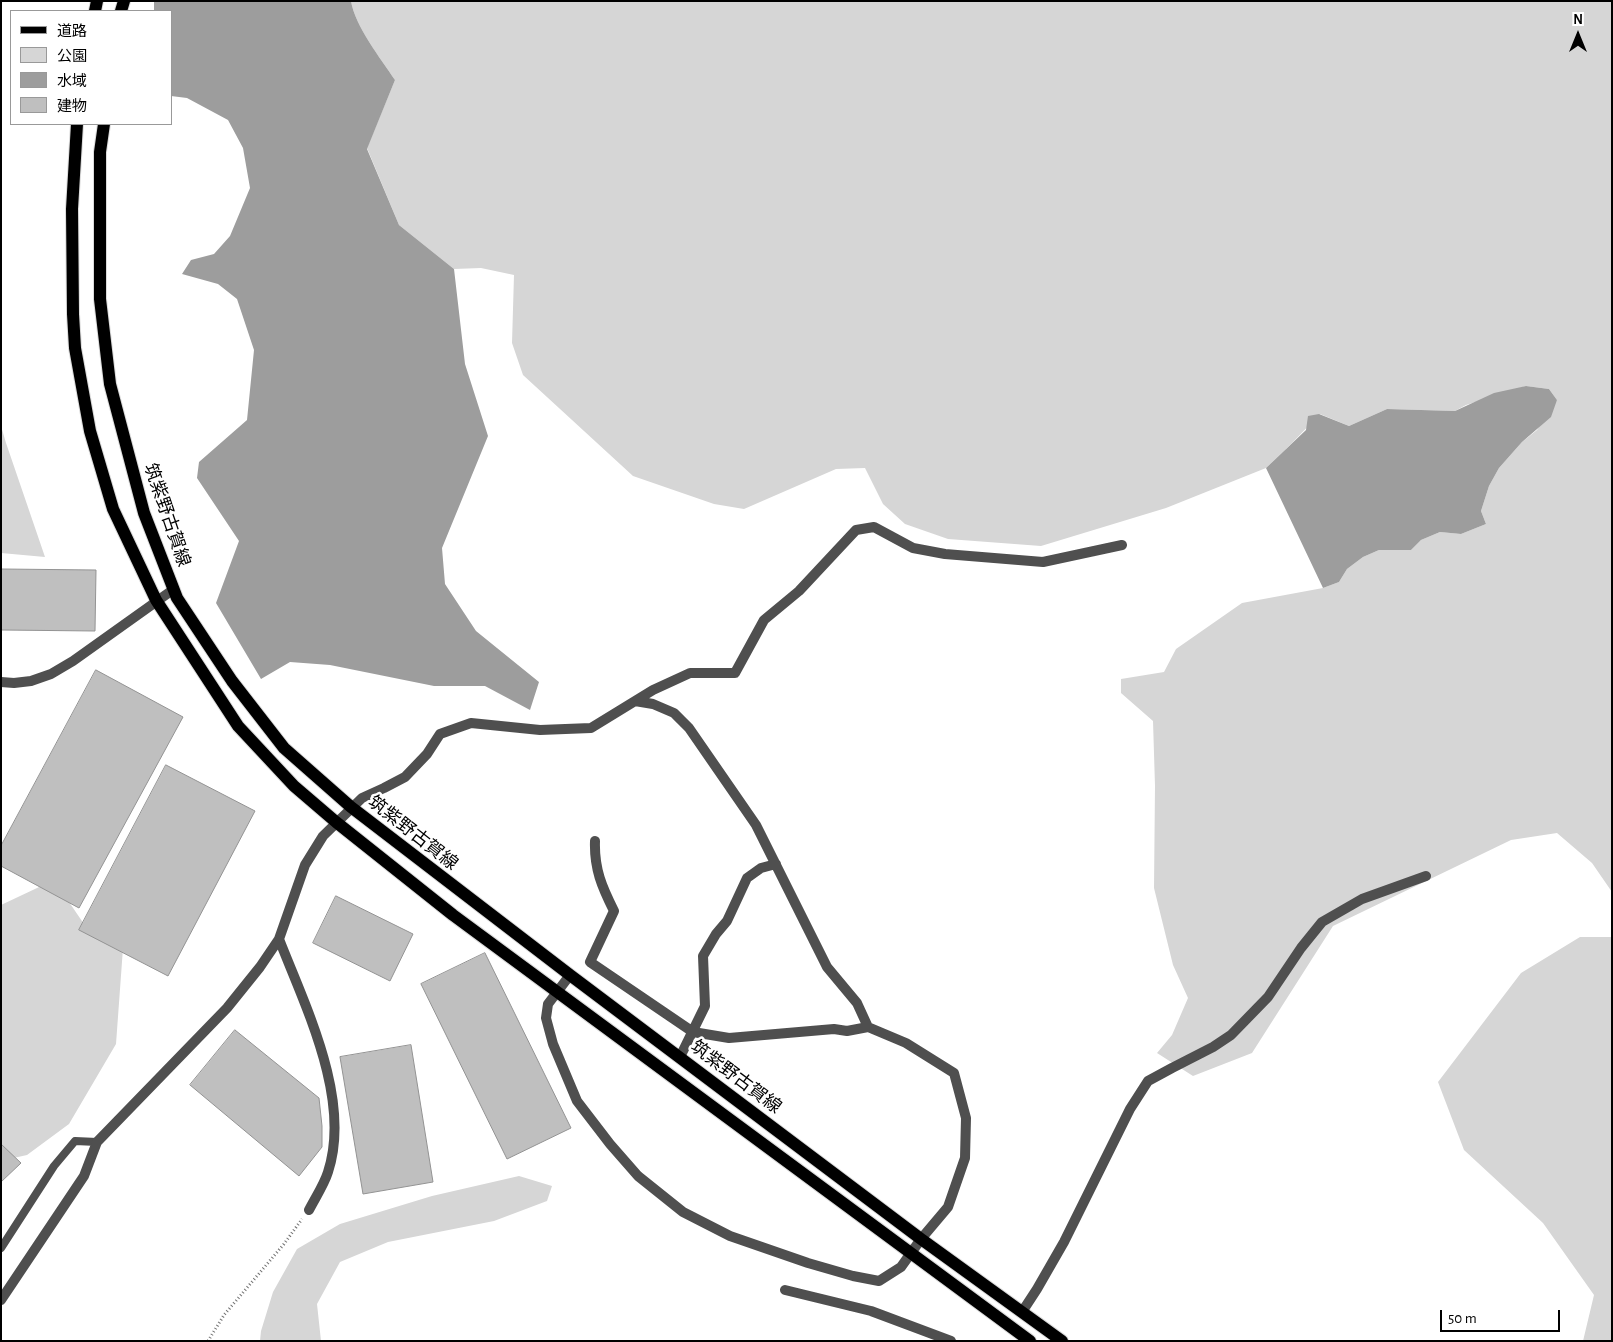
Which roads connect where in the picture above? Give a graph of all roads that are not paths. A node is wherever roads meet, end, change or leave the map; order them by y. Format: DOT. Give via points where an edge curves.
graph roads {
  1 [pos="77,125"];
  2 [pos="104,125"];
  3 [pos="1122,545"];
  4 [pos="174,589"];
  5 [pos="156,600"];
  6 [pos="1,682"];
  7 [pos="635,701"];
  8 [pos="351,807"];
  9 [pos="336,822"];
  10 [pos="595,841"];
  11 [pos="776,864"];
  12 [pos="1426,876"];
  13 [pos="279,939"];
  14 [pos="570,975"];
  15 [pos="557,992"];
  16 [pos="868,1027"];
  17 [pos="693,1032"];
  18 [pos="680,1057"];
  19 [pos="97,1142"];
  20 [pos="309,1210"];
  21 [pos="921,1239"];
  22 [pos="1,1248"];
  23 [pos="912,1253"];
  24 [pos="785,1290"];
  25 [pos="1,1300"];
  26 [pos="1022,1312"];
  27 [pos="951,1341"];
  28 [pos="1030,1341"];
  29 [pos="1062,1341"];
  1 -- 5 [label="main road" via="72,209 75,348 90,431 113,509"];
  2 -- 4 [label="main road, 筑紫野古賀線" via="100,152 100,299 110,384 144,513"];
  3 -- 7 [label="street" via="1043,562 946,554 913,548 874,527 856,530 799,590 764,620 735,673 690,673"];
  4 -- 5 [label="street"];
  4 -- 8 [label="main road, 筑紫野古賀線" via="232,681 284,748"];
  5 -- 6 [label="street" via="51,674 32,681"];
  5 -- 9 [label="main road" via="238,726 294,786"];
  7 -- 8 [label="street" via="590,728 540,730 471,723 440,734 427,754 405,777 362,798"];
  7 -- 11 [label="street" via="674,713 688,728 756,825"];
  8 -- 9 [label="street"];
  8 -- 14 [label="main road, 筑紫野古賀線"];
  9 -- 13 [label="street" via="305,865"];
  9 -- 15 [label="main road"];
  10 -- 17 [label="street" via="594,857 601,884 614,911 590,962"];
  11 -- 16 [label="street" via="827,967 857,1003"];
  11 -- 17 [label="street" via="761,868 747,878 727,921 703,956 705,1006"];
  12 -- 26 [label="street" via="1362,899 1322,922 1268,997 1231,1034 1148,1081 1130,1109 1064,1242"];
  13 -- 19 [label="street" via="227,1008"];
  13 -- 20 [label="street" via="315,1030 331,1086 333,1146 328,1172"];
  14 -- 15 [label="street"];
  14 -- 18 [label="main road, 筑紫野古賀線"];
  15 -- 23 [label="main road"];
  15 -- 23 [label="street" via="548,1004 546,1018 553,1044 577,1101 638,1176 683,1212 730,1236 808,1263 879,1281 901,1267"];
  16 -- 17 [label="street" via="729,1038"];
  16 -- 21 [label="street" via="906,1043 954,1073 966,1118 965,1158 948,1207"];
  17 -- 18 [label="street"];
  18 -- 21 [label="main road, 筑紫野古賀線"];
  19 -- 22 [label="lane" via="75,1141 54,1166"];
  19 -- 25 [label="street" via="84,1176"];
  21 -- 23 [label="street"];
  21 -- 26 [label="main road, 筑紫野古賀線"];
  23 -- 28 [label="main road"];
  24 -- 27 [label="street" via="871,1310"];
  26 -- 29 [label="main road, 筑紫野古賀線"];
}
